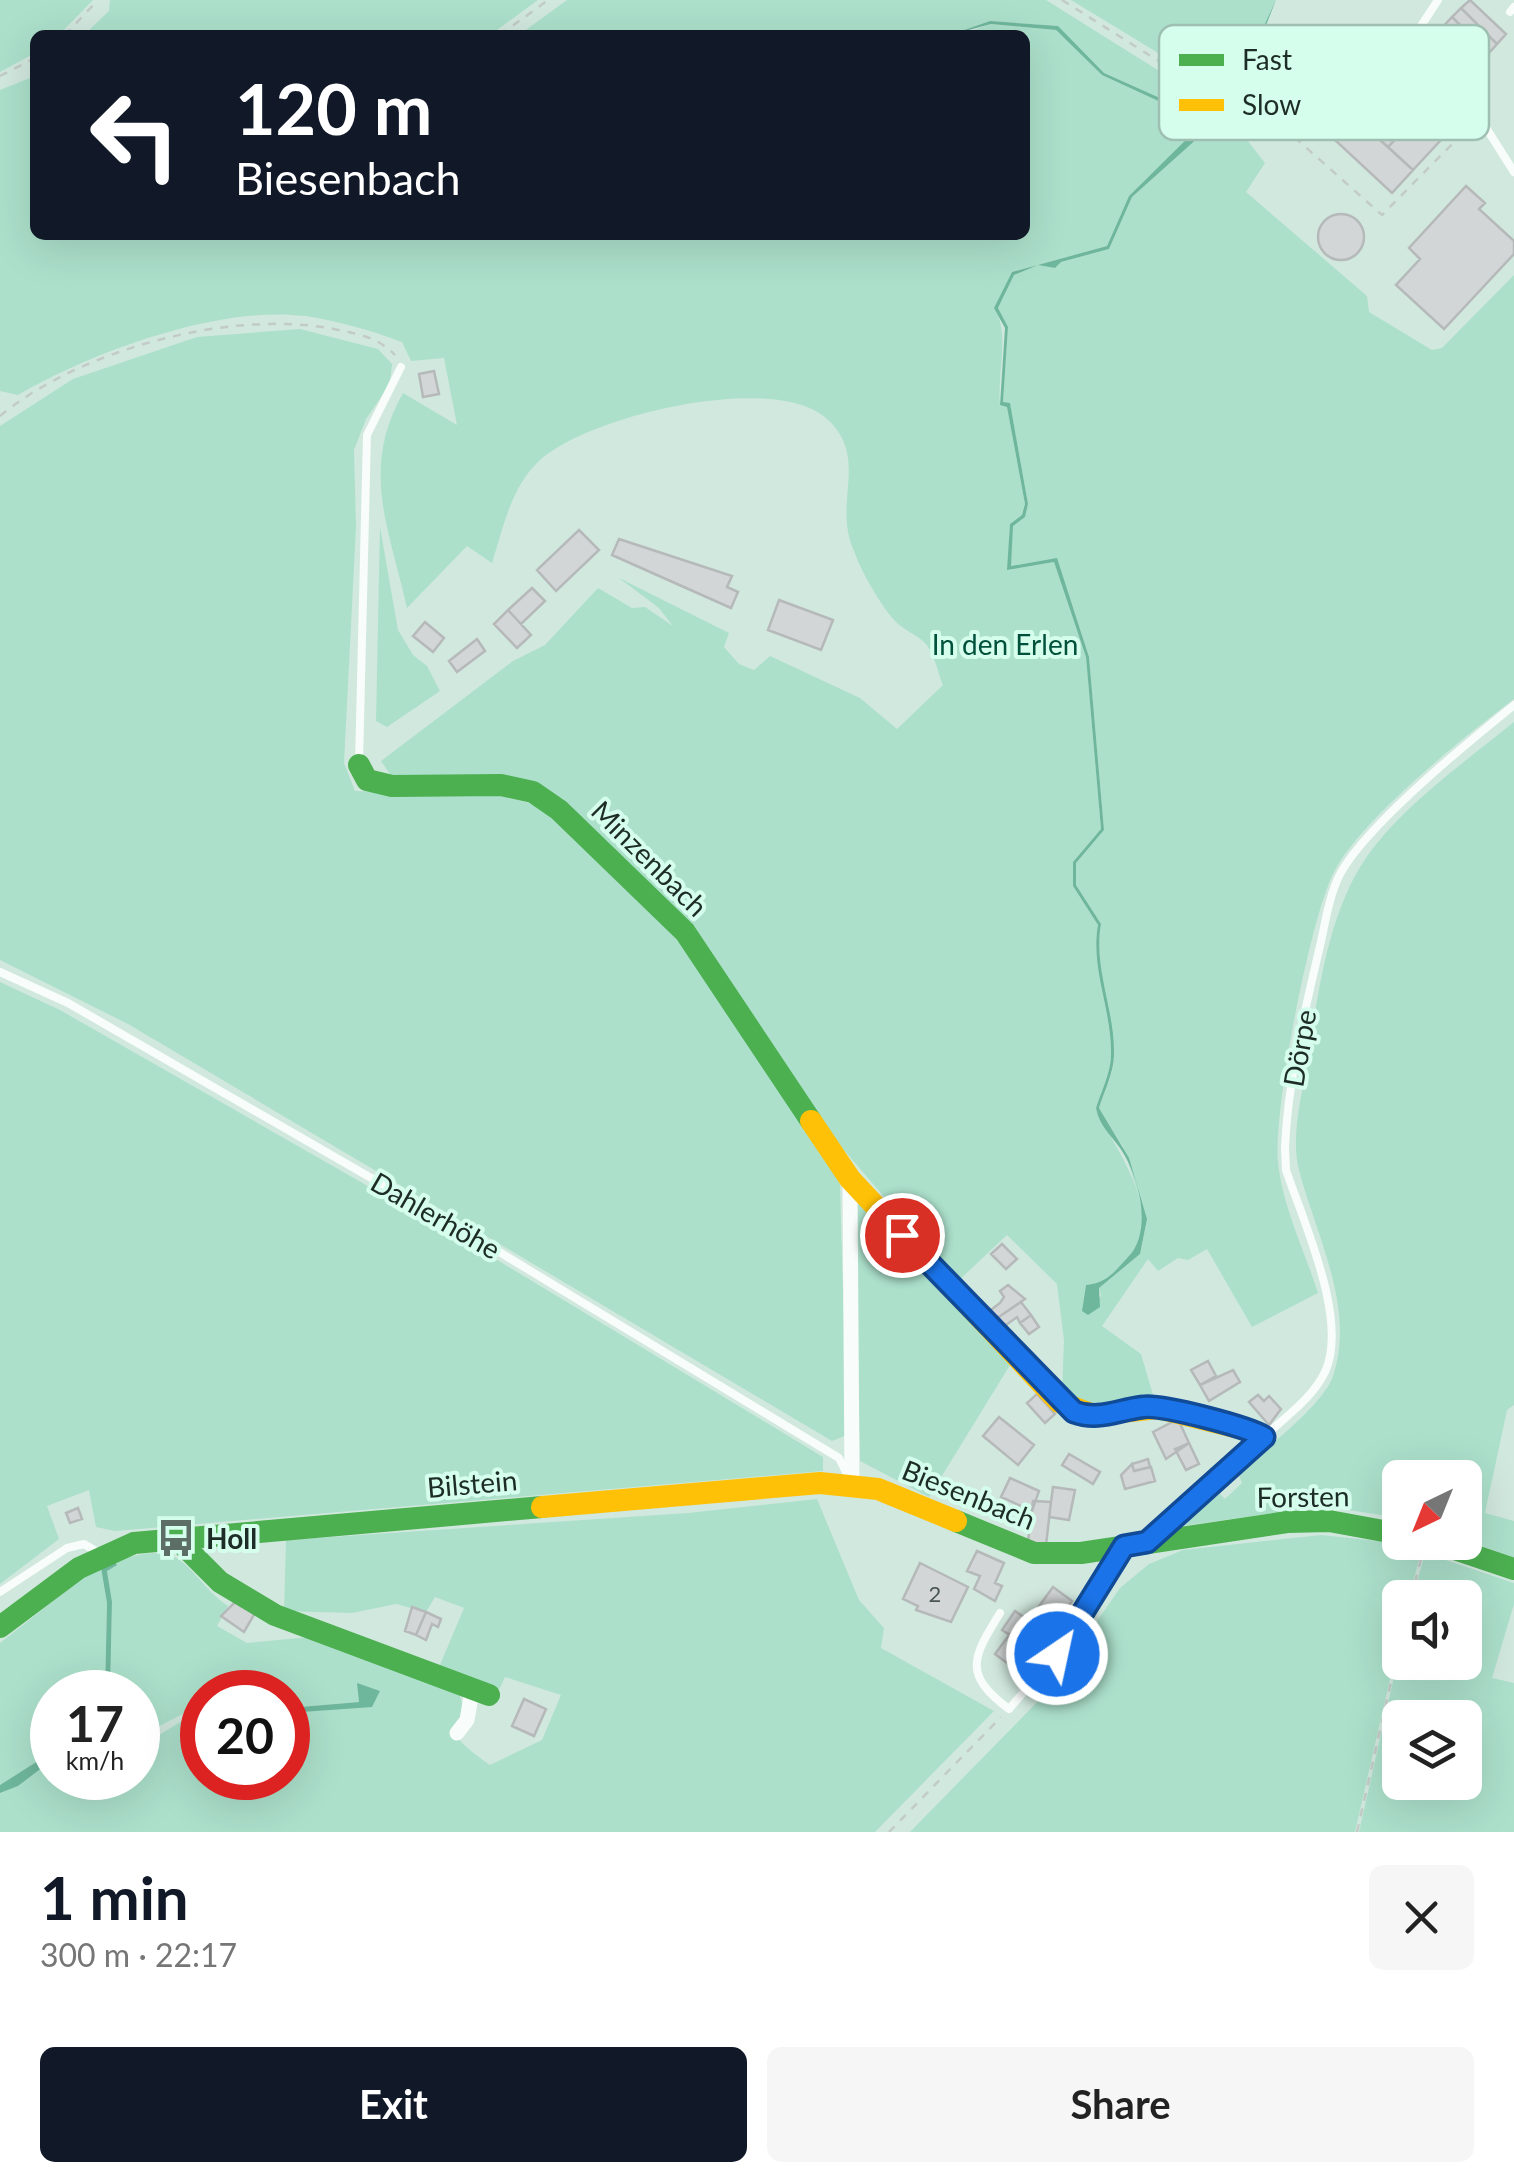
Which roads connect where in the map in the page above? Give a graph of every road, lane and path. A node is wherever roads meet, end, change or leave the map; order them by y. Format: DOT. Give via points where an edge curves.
graph roads {
  1 [pos="98,0"];
  2 [pos="548,0"];
  3 [pos="1062,0"];
  4 [pos="1438,0"];
  5 [pos="1422,25"];
  6 [pos="70,30"];
  7 [pos="507,30"];
  8 [pos="30,61"];
  9 [pos="1159,61"];
  10 [pos="0,76"];
  11 [pos="1489,130"];
  12 [pos="1298,140"];
  13 [pos="1456,140"];
  14 [pos="1514,172"];
  15 [pos="401,367"];
  16 [pos="0,402"];
  17 [pos="6,411"];
  18 [pos="0,416"];
  19 [pos="1514,706"];
  20 [pos="358,765"];
  21 [pos="0,972"];
  22 [pos="850,1179"];
  23 [pos="1264,1437"];
  24 [pos="852,1484"];
  25 [pos="1382,1530"];
  26 [pos="176,1538"];
  27 [pos="1135,1544"];
  28 [pos="100,1554"];
  29 [pos="1482,1558"];
  30 [pos="1514,1568"];
  31 [pos="0,1592"];
  32 [pos="1000,1613"];
  33 [pos="0,1627"];
  34 [pos="1391,1680"];
  35 [pos="481,1693"];
  36 [pos="1009,1709"];
  37 [pos="458,1733"];
  38 [pos="888,1832"];
  39 [pos="1356,1832"];
  1 -- 6 [label="path"];
  2 -- 7 [label="path"];
  3 -- 9 [label="path"];
  4 -- 5 [label="lane"];
  8 -- 10 [label="path"];
  11 -- 14 [label="lane"];
  12 -- 13 [label="path" via="1382,215"];
  15 -- 17 [label="path" via="384,344 300,322 194,330 73,370"];
  15 -- 20 [label="lane" via="367,435"];
  16 -- 17 [label="path"];
  17 -- 18 [label="path"];
  19 -- 23 [label="lane, Dörpe" via="1440,768 1339,876 1307,1003 1285,1146 1286,1170 1331,1316 1331,1350 1318,1384"];
  20 -- 22 [label="street, Minzenbach" via="367,780 392,786 501,785 534,792 559,810 685,932"];
  21 -- 24 [label="lane, Dahlerhöhe" via="68,1002 501,1253 838,1458"];
  22 -- 23 [label="street" via="1074,1412 1100,1417 1159,1407"];
  22 -- 24 [label="street"];
  23 -- 27 [label="street"];
  24 -- 26 [label="street, Bilstein"];
  24 -- 27 [label="street, Biesenbach" via="914,1501 1034,1554"];
  25 -- 27 [label="street, Forsten" via="1287,1522"];
  26 -- 28 [label="street, Bilstein"];
  26 -- 35 [label="street" via="188,1556 310,1632"];
  27 -- 36 [label="lane"];
  28 -- 31 [label="lane, Bilstein" via="84,1544 67,1548"];
  28 -- 33 [label="street, Bilstein"];
  29 -- 30 [label="street"];
  32 -- 36 [label="lane" via="975,1659 976,1674"];
  34 -- 39 [label="path"];
  35 -- 37 [label="street"];
  36 -- 38 [label="path"];
}
